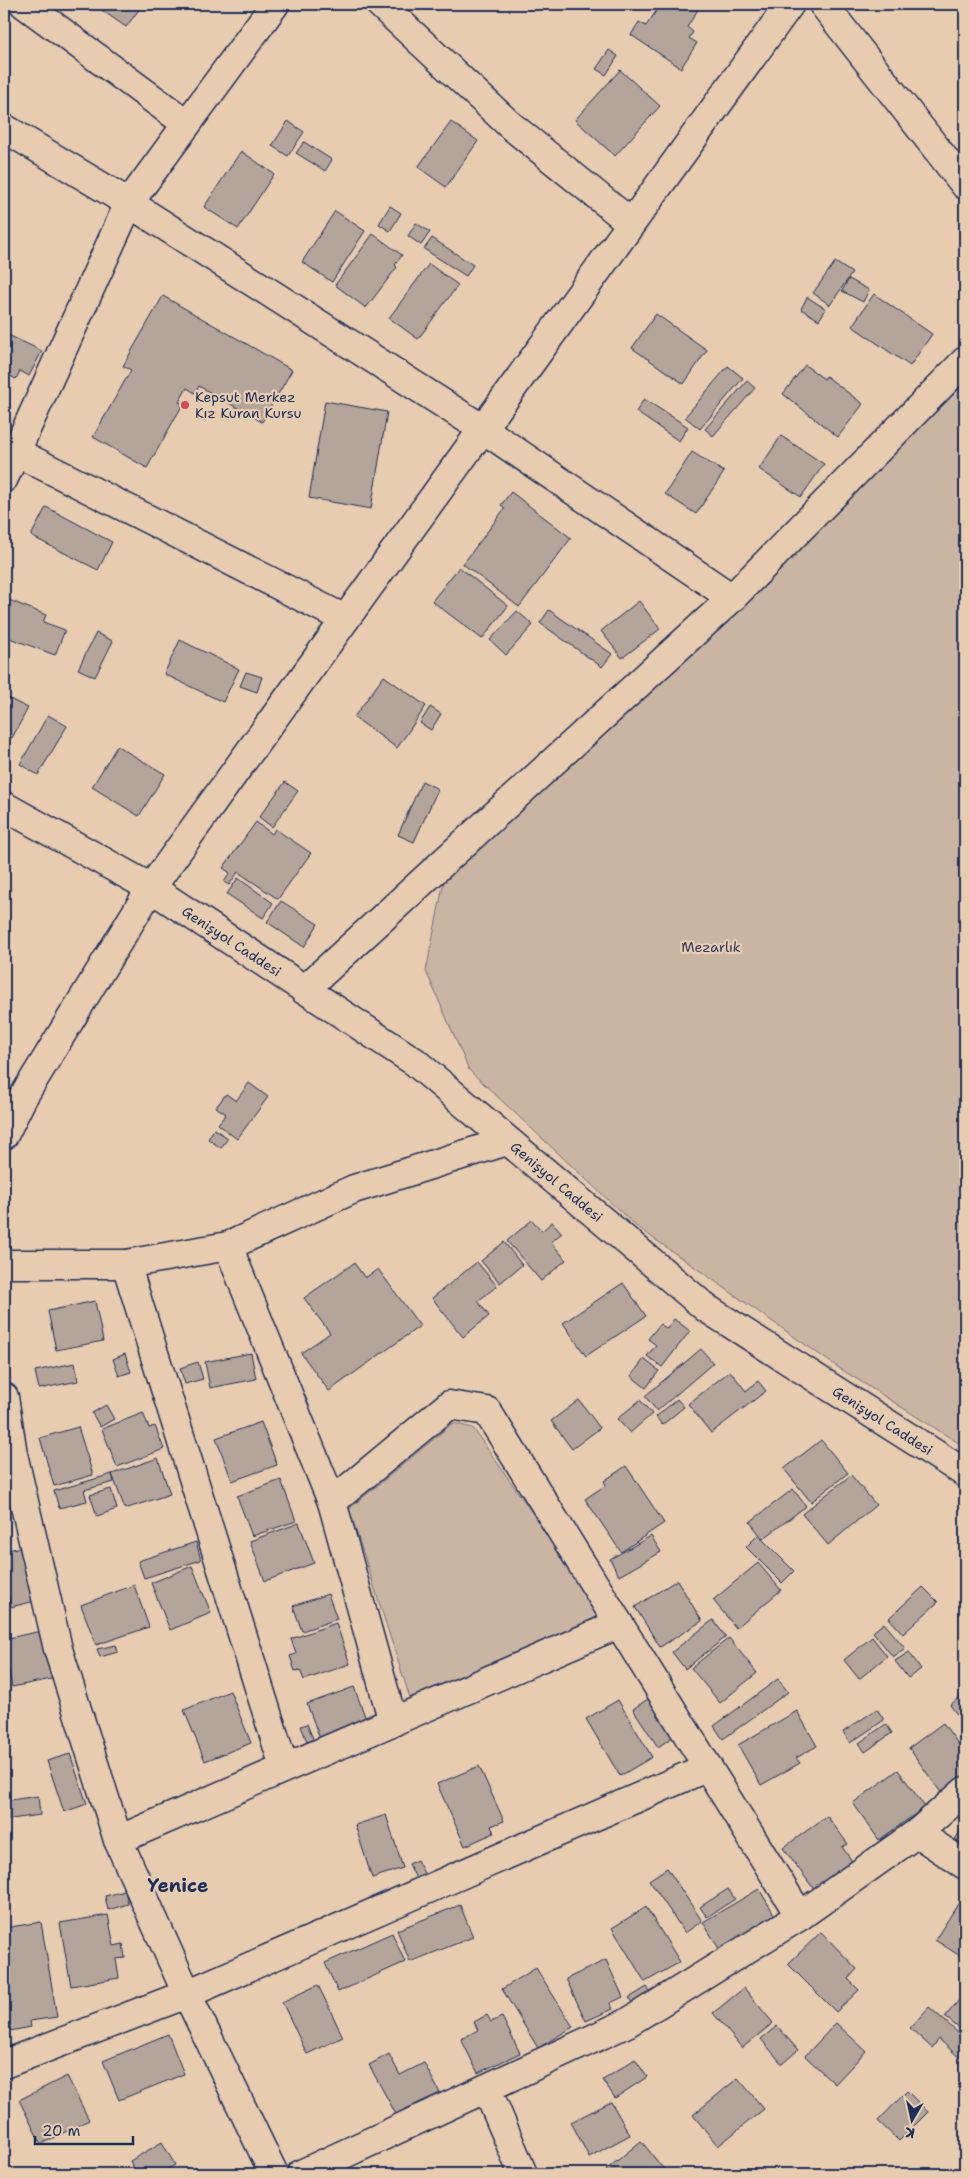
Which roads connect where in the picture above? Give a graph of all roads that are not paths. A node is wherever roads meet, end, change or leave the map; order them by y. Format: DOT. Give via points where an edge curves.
graph roads {
  1 [pos="24,4"];
  2 [pos="275,4"];
  3 [pos="380,4"];
  4 [pos="790,4"];
  5 [pos="823,4"];
  6 [pos="187,124"];
  7 [pos="4,128"];
  8 [pos="965,185"];
  9 [pos="129,202"];
  10 [pos="631,223"];
  11 [pos="965,361"];
  12 [pos="483,429"];
  13 [pos="16,452"];
  14 [pos="4,478"];
  15 [pos="732,598"];
  16 [pos="345,619"];
  17 [pos="4,806"];
  18 [pos="151,888"];
  19 [pos="304,990"];
  20 [pos="4,1135"];
  21 [pos="507,1141"];
  22 [pos="228,1246"];
  23 [pos="4,1264"];
  24 [pos="126,1264"];
  25 [pos="4,1397"];
  26 [pos="965,1473"];
  27 [pos="332,1502"];
  28 [pos="619,1624"];
  29 [pos="393,1722"];
  30 [pos="284,1767"];
  31 [pos="708,1767"];
  32 [pos="965,1791"];
  33 [pos="917,1833"];
  34 [pos="118,1840"];
  35 [pos="965,1865"];
  36 [pos="800,1916"];
  37 [pos="187,1994"];
  38 [pos="4,2064"];
  39 [pos="487,2089"];
  40 [pos="274,2174"];
  41 [pos="301,2174"];
  42 [pos="523,2174"];
  1 -- 6 [label="street"];
  2 -- 6 [label="street"];
  3 -- 10 [label="street" via="510,125"];
  4 -- 10 [label="street"];
  5 -- 8 [label="street"];
  6 -- 9 [label="street"];
  7 -- 9 [label="street"];
  9 -- 12 [label="street"];
  9 -- 13 [label="street"];
  10 -- 12 [label="street"];
  11 -- 15 [label="street"];
  12 -- 15 [label="street"];
  12 -- 16 [label="street"];
  13 -- 14 [label="street"];
  13 -- 16 [label="street"];
  15 -- 19 [label="street"];
  16 -- 18 [label="street"];
  17 -- 18 [label="street, Genişyol Caddesi"];
  18 -- 19 [label="street, Genişyol Caddesi"];
  18 -- 20 [label="street" via="23,1097"];
  19 -- 21 [label="street, Genişyol Caddesi" via="415,1062"];
  21 -- 22 [label="street" via="354,1189"];
  21 -- 26 [label="street, Genişyol Caddesi" via="706,1308"];
  22 -- 24 [label="street"];
  22 -- 27 [label="street"];
  23 -- 24 [label="street"];
  24 -- 30 [label="street"];
  25 -- 34 [label="street" via="13,1454 58,1649"];
  27 -- 28 [label="street" via="448,1405 487,1412"];
  27 -- 29 [label="street"];
  28 -- 29 [label="street"];
  28 -- 31 [label="street"];
  29 -- 30 [label="street"];
  30 -- 34 [label="street"];
  31 -- 36 [label="street"];
  31 -- 37 [label="street"];
  32 -- 33 [label="street"];
  33 -- 35 [label="street"];
  33 -- 36 [label="street"];
  34 -- 37 [label="street"];
  36 -- 39 [label="street" via="627,2023"];
  37 -- 38 [label="street"];
  37 -- 40 [label="street"];
  39 -- 41 [label="street"];
  39 -- 42 [label="street"];
}
